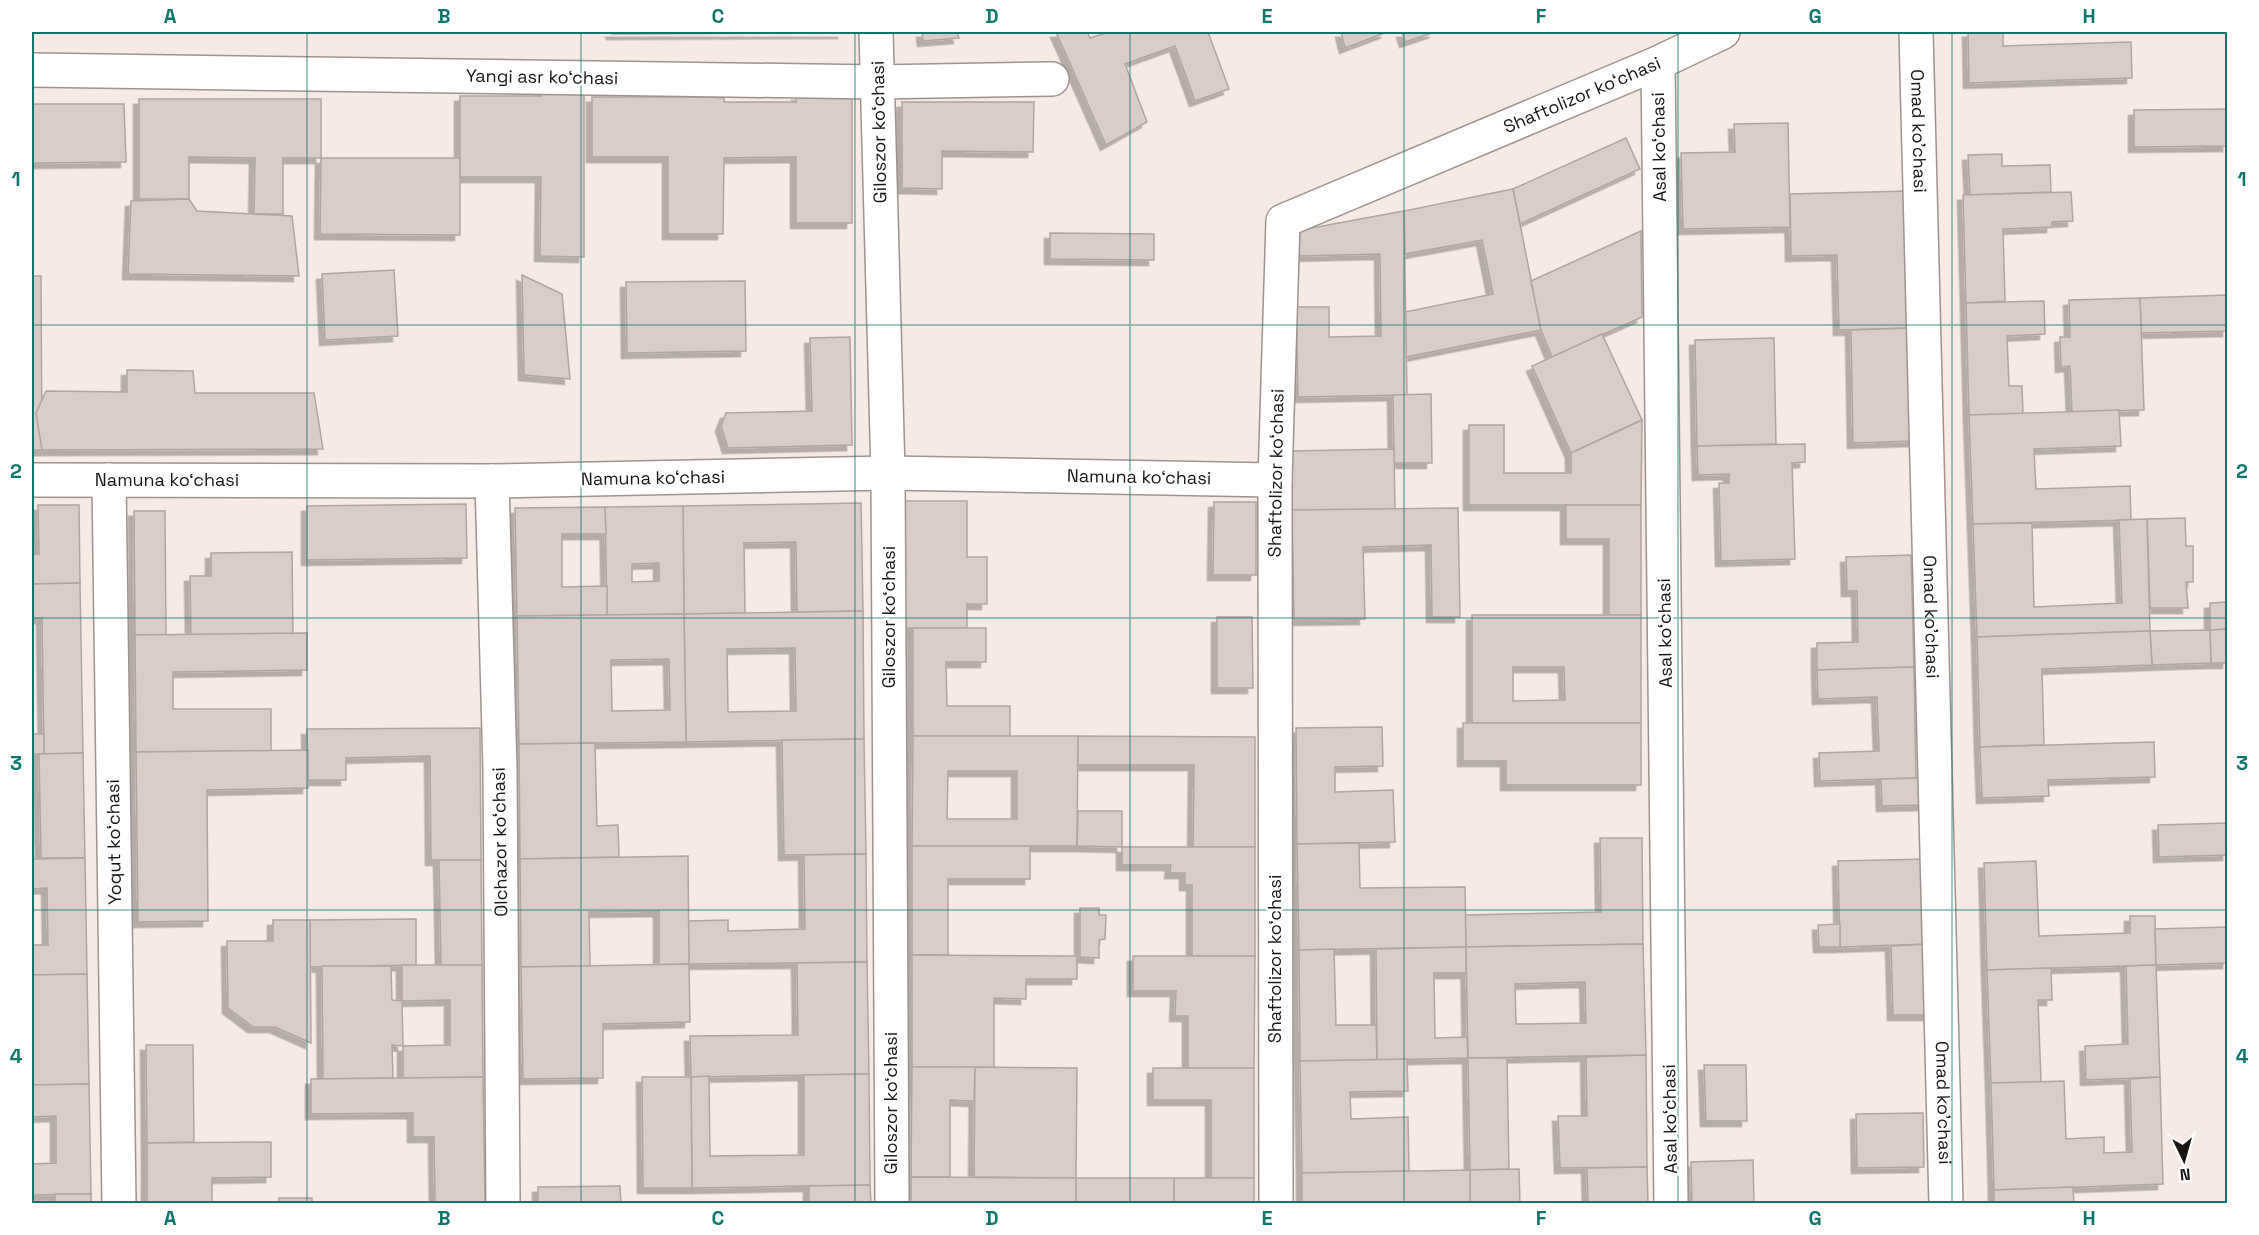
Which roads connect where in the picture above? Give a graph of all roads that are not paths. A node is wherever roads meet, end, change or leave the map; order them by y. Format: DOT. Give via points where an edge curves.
graph roads {
  1 [pos="876,32"];
  2 [pos="1723,32"];
  3 [pos="1916,32"];
  4 [pos="1658,63"];
  5 [pos="32,70"];
  6 [pos="1052,79"];
  7 [pos="877,82"];
  8 [pos="888,473"];
  9 [pos="32,480"];
  10 [pos="110,480"];
  11 [pos="1275,480"];
  12 [pos="492,482"];
  13 [pos="119,1203"];
  14 [pos="504,1203"];
  15 [pos="892,1203"];
  16 [pos="1276,1203"];
  17 [pos="1671,1203"];
  18 [pos="1946,1203"];
  1 -- 7 [label="street, Giloszor koʻchasi"];
  2 -- 4 [label="street, Shaftolizor koʻchasi"];
  3 -- 18 [label="street, Omad ko'chasi"];
  4 -- 11 [label="street, Shaftolizor koʻchasi" via="1282,221"];
  4 -- 17 [label="street, Asal koʻchasi"];
  5 -- 7 [label="street, Yangi asr koʻchasi"];
  6 -- 7 [label="street, Yangi asr koʻchasi"];
  7 -- 8 [label="street, Giloszor koʻchasi"];
  8 -- 11 [label="street, Namuna koʻchasi"];
  8 -- 12 [label="street, Namuna koʻchasi"];
  8 -- 15 [label="street, Giloszor koʻchasi"];
  9 -- 10 [label="street, Namuna koʻchasi"];
  10 -- 12 [label="street, Namuna koʻchasi"];
  10 -- 13 [label="street, Yoqut koʻchasi"];
  11 -- 16 [label="street, Shaftolizor koʻchasi"];
  12 -- 14 [label="street, Olchazor koʻchasi" via="500,769"];
}
